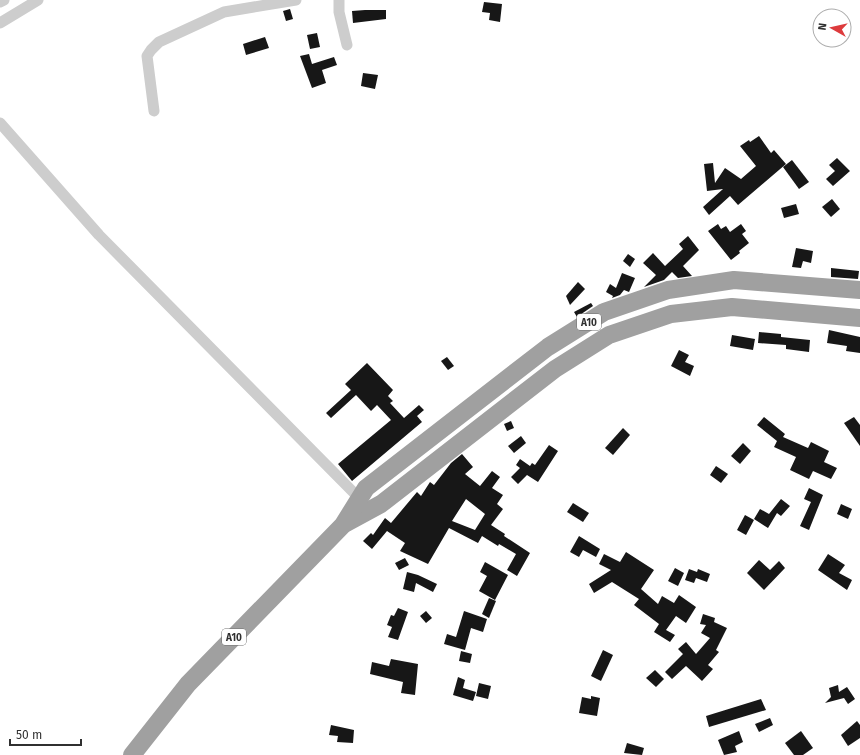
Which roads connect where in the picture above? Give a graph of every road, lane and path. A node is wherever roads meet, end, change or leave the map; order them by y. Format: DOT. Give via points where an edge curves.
graph roads {
  1 [pos="4,0"];
  2 [pos="38,0"];
  3 [pos="296,0"];
  4 [pos="339,0"];
  5 [pos="0,2"];
  6 [pos="0,23"];
  7 [pos="347,45"];
  8 [pos="154,112"];
  9 [pos="0,123"];
  10 [pos="734,280"];
  11 [pos="860,290"];
  12 [pos="732,307"];
  13 [pos="860,318"];
  14 [pos="365,504"];
  15 [pos="132,755"];
  1 -- 5 [label="street"];
  2 -- 6 [label="street"];
  3 -- 8 [label="street" via="224,12 159,42 148,56"];
  4 -- 7 [label="street" via="339,12"];
  9 -- 14 [label="street" via="99,235"];
  10 -- 11 [label="highway, A10"];
  10 -- 12 [label="highway"];
  10 -- 14 [label="highway, A10" via="668,290 604,312 548,348 366,488"];
  12 -- 13 [label="highway, A10"];
  12 -- 14 [label="highway, A10" via="671,314 609,335 555,369 381,504"];
  14 -- 15 [label="highway, A10" via="188,684"];
}
